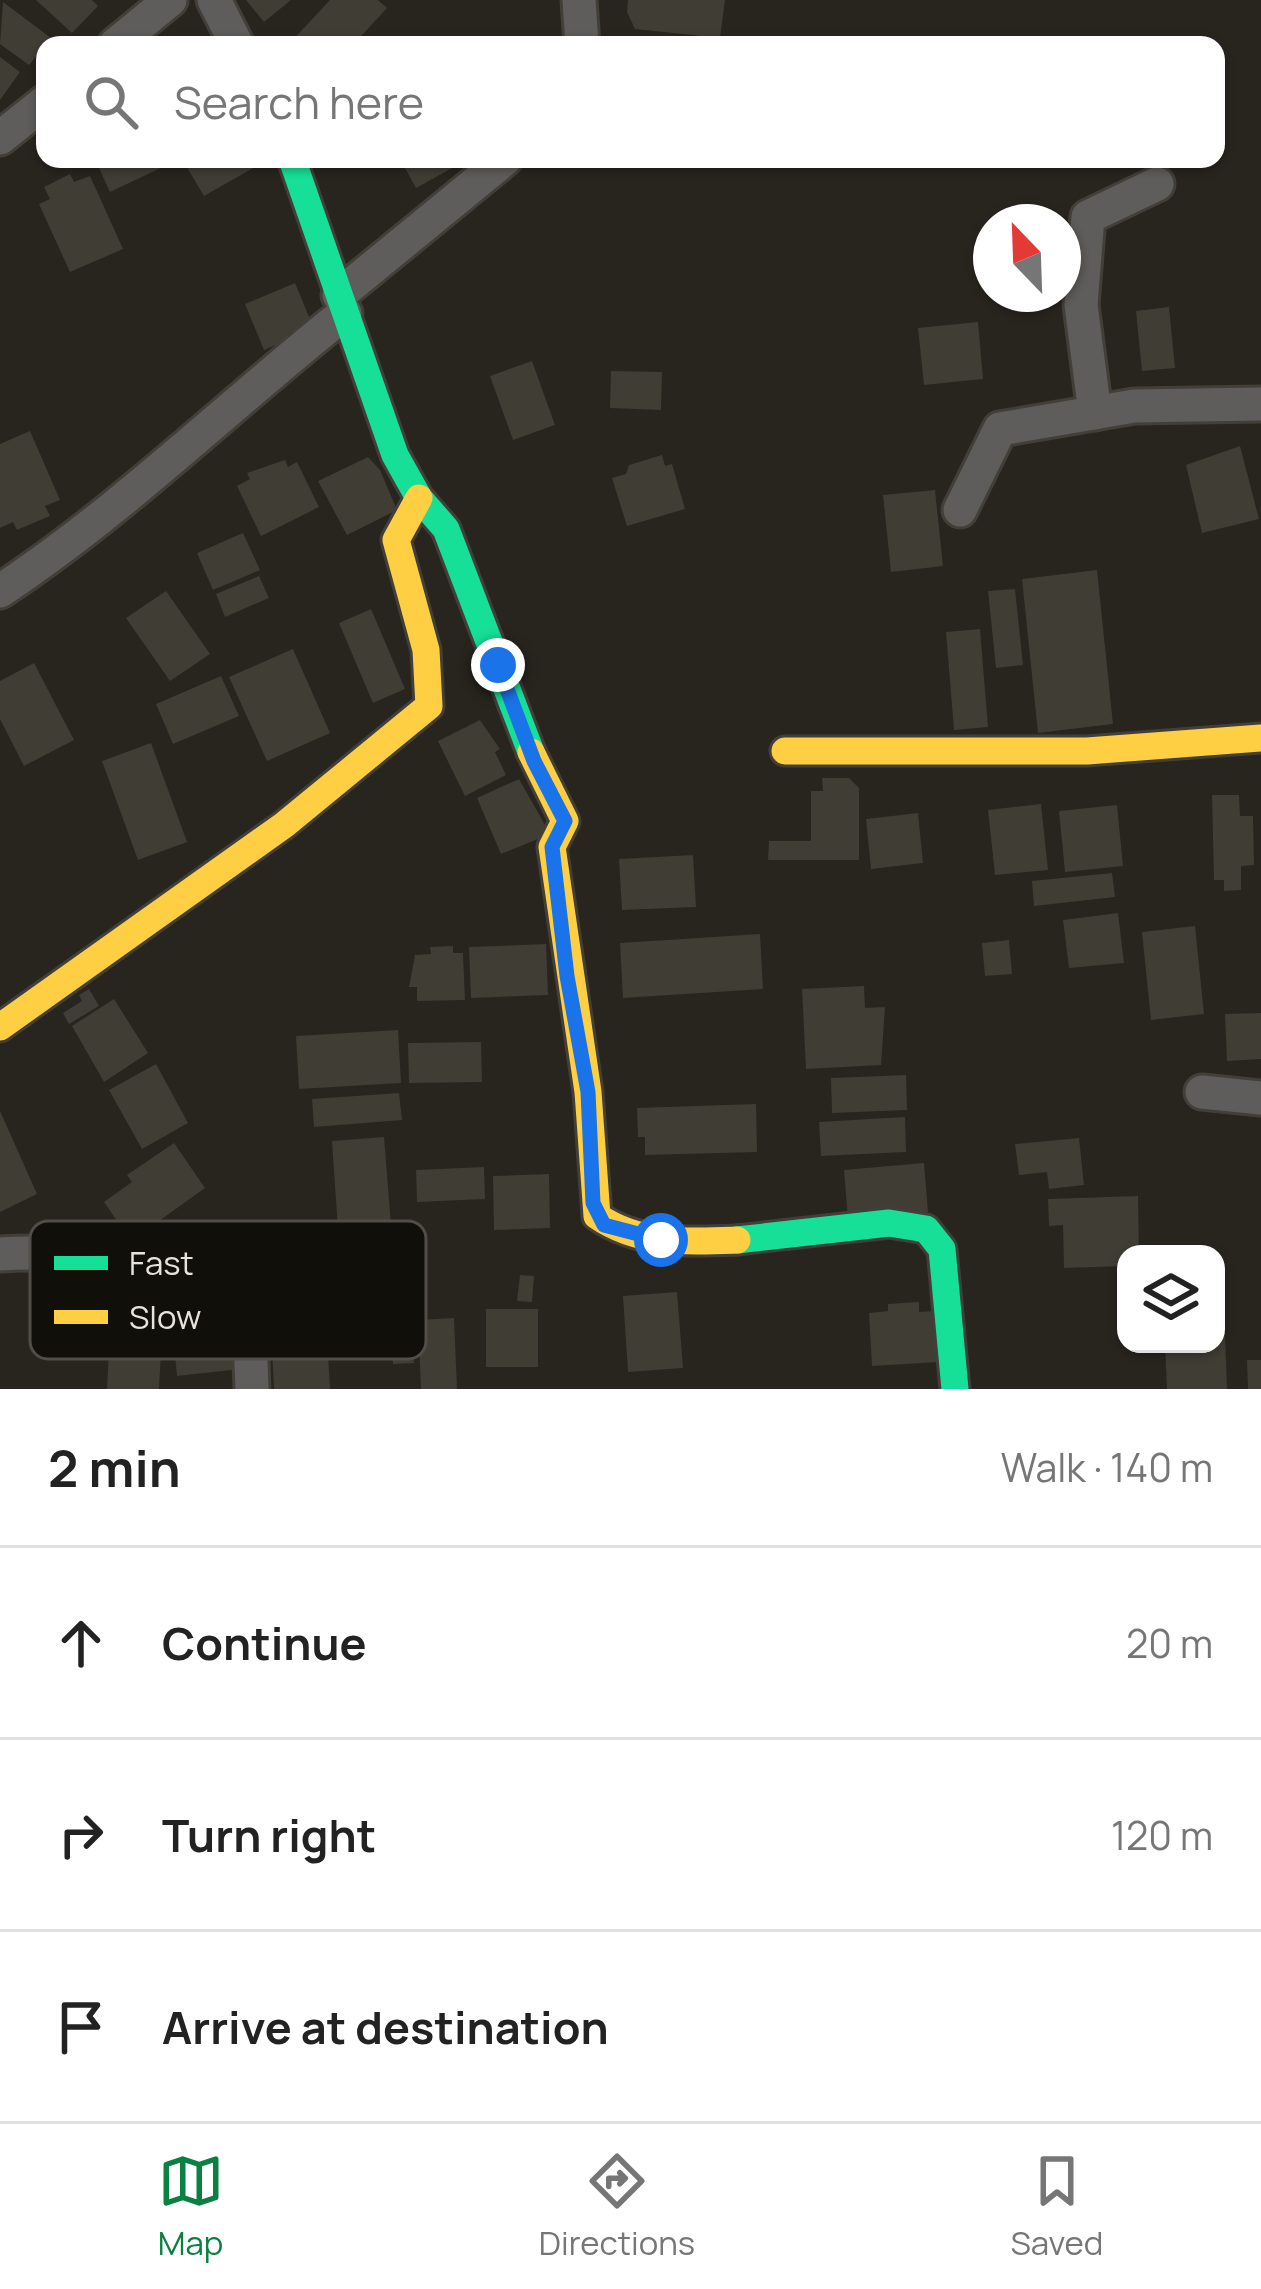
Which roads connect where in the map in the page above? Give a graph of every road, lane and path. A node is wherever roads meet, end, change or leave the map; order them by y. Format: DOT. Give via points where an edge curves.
graph roads {
  1 [pos="170,0"];
  2 [pos="214,0"];
  3 [pos="579,0"];
  4 [pos="126,36"];
  5 [pos="232,36"];
  6 [pos="581,36"];
  7 [pos="36,109"];
  8 [pos="0,138"];
  9 [pos="295,168"];
  10 [pos="495,168"];
  11 [pos="1157,184"];
  12 [pos="342,304"];
  13 [pos="1261,404"];
  14 [pos="1095,412"];
  15 [pos="419,497"];
  16 [pos="960,510"];
  17 [pos="0,591"];
  18 [pos="1261,738"];
  19 [pos="785,751"];
  20 [pos="0,1027"];
  21 [pos="1202,1092"];
  22 [pos="1261,1098"];
  23 [pos="30,1252"];
  24 [pos="0,1254"];
  25 [pos="251,1359"];
  26 [pos="252,1389"];
  27 [pos="955,1389"];
  1 -- 4 [label="street"];
  2 -- 5 [label="street"];
  3 -- 6 [label="street"];
  7 -- 8 [label="street"];
  9 -- 12 [label="street"];
  10 -- 12 [label="street"];
  11 -- 14 [label="street" via="1088,217 1081,305"];
  12 -- 15 [label="street" via="395,455"];
  12 -- 17 [label="street" via="135,494"];
  13 -- 14 [label="street"];
  14 -- 16 [label="street" via="1000,429"];
  15 -- 20 [label="street" via="396,540 426,650 429,706 284,825"];
  15 -- 27 [label="street" via="454,546 534,761 565,821 552,847 588,1092 597,1216 621,1233 661,1240 889,1223 926,1229 942,1249"];
  18 -- 19 [label="street" via="1087,751"];
  21 -- 22 [label="street"];
  23 -- 24 [label="street"];
  25 -- 26 [label="street"];
}
